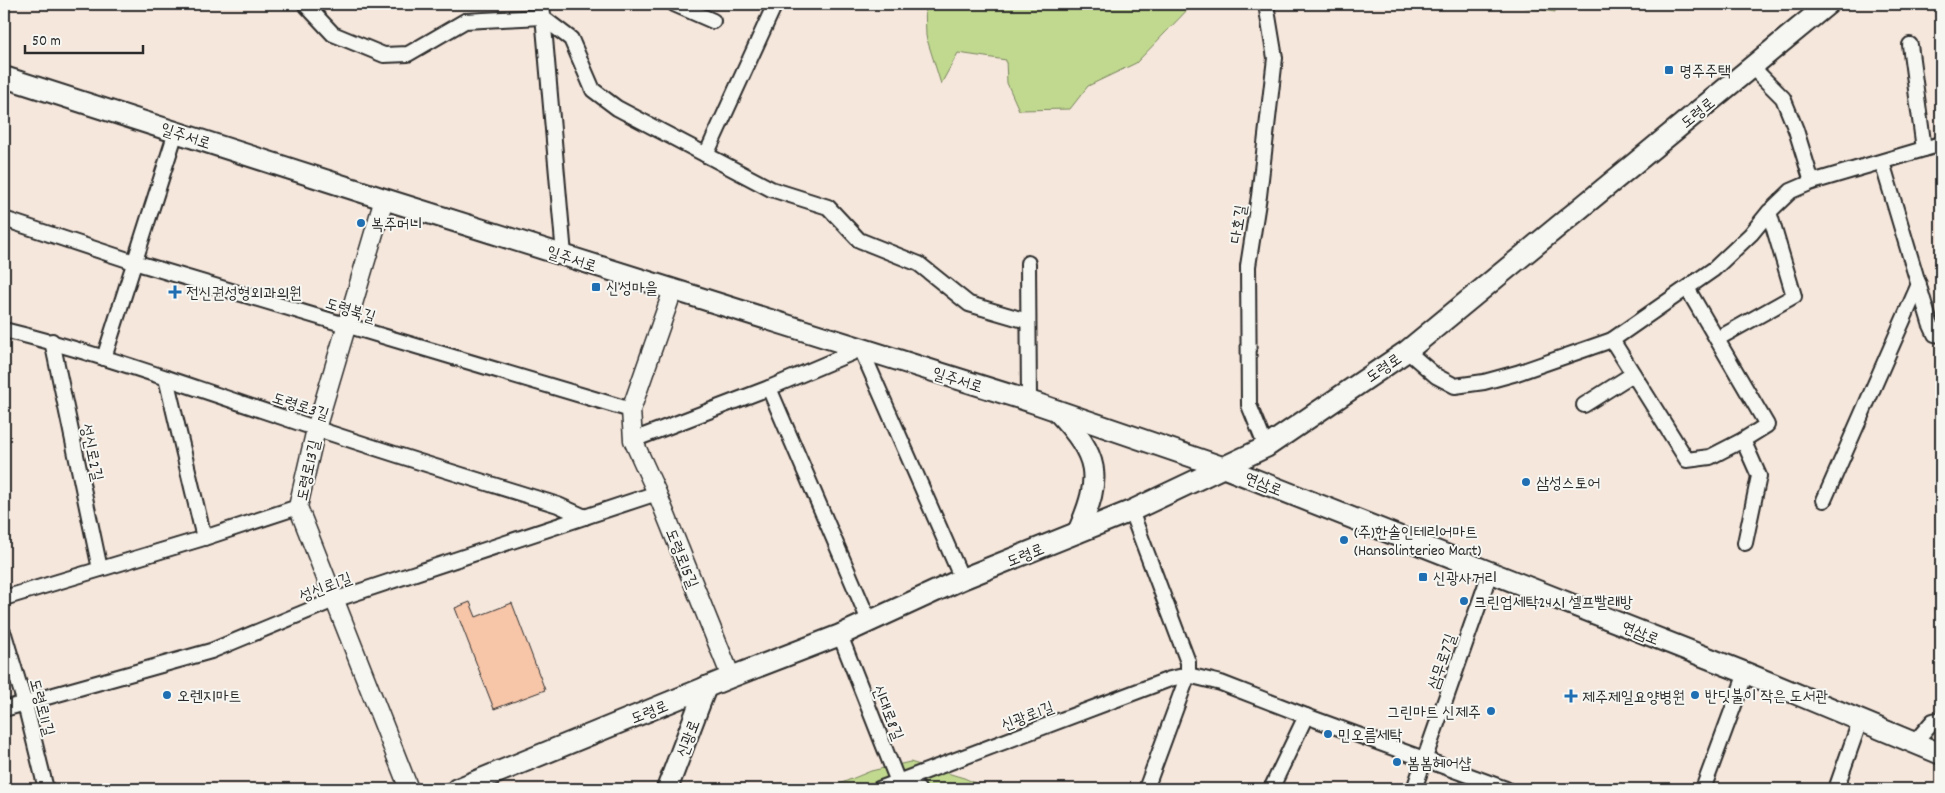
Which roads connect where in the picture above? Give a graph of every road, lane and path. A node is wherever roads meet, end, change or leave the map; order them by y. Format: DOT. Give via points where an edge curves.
graph roads {
  1 [pos="305,4"];
  2 [pos="674,4"];
  3 [pos="775,4"];
  4 [pos="1266,4"];
  5 [pos="1828,4"];
  6 [pos="542,10"];
  7 [pos="713,21"];
  8 [pos="1910,46"];
  9 [pos="1752,67"];
  10 [pos="4,77"];
  11 [pos="176,132"];
  12 [pos="1941,144"];
  13 [pos="1924,149"];
  14 [pos="706,155"];
  15 [pos="1882,162"];
  16 [pos="1812,182"];
  17 [pos="384,199"];
  18 [pos="1769,212"];
  19 [pos="4,219"];
  20 [pos="564,255"];
  21 [pos="134,262"];
  22 [pos="1028,263"];
  23 [pos="1919,284"];
  24 [pos="1687,288"];
  25 [pos="673,290"];
  26 [pos="1027,321"];
  27 [pos="347,326"];
  28 [pos="4,330"];
  29 [pos="1941,334"];
  30 [pos="1717,339"];
  31 [pos="1612,340"];
  32 [pos="52,341"];
  33 [pos="861,349"];
  34 [pos="1407,350"];
  35 [pos="104,358"];
  36 [pos="1633,374"];
  37 [pos="166,378"];
  38 [pos="769,388"];
  39 [pos="1029,401"];
  40 [pos="1584,405"];
  41 [pos="631,410"];
  42 [pos="1056,410"];
  43 [pos="316,429"];
  44 [pos="633,440"];
  45 [pos="1743,440"];
  46 [pos="1266,447"];
  47 [pos="1225,468"];
  48 [pos="657,493"];
  49 [pos="1824,500"];
  50 [pos="298,506"];
  51 [pos="1131,511"];
  52 [pos="585,517"];
  53 [pos="1078,532"];
  54 [pos="204,538"];
  55 [pos="1745,543"];
  56 [pos="100,570"];
  57 [pos="1490,573"];
  58 [pos="962,579"];
  59 [pos="4,598"];
  60 [pos="334,600"];
  61 [pos="870,623"];
  62 [pos="4,634"];
  63 [pos="840,635"];
  64 [pos="1746,673"];
  65 [pos="1188,675"];
  66 [pos="731,677"];
  67 [pos="706,687"];
  68 [pos="25,704"];
  69 [pos="4,709"];
  70 [pos="1306,716"];
  71 [pos="1941,718"];
  72 [pos="1860,721"];
  73 [pos="1914,743"];
  74 [pos="1941,754"];
  75 [pos="1426,759"];
  76 [pos="898,782"];
  77 [pos="46,789"];
  78 [pos="409,789"];
  79 [pos="457,789"];
  80 [pos="667,789"];
  81 [pos="879,789"];
  82 [pos="918,789"];
  83 [pos="1146,789"];
  84 [pos="1272,789"];
  85 [pos="1414,789"];
  86 [pos="1506,789"];
  87 [pos="1703,789"];
  88 [pos="1836,789"];
  1 -- 6 [label="street" via="333,34 384,55 408,54 465,21"];
  2 -- 7 [label="street"];
  3 -- 14 [label="street"];
  4 -- 46 [label="street, 다호길" via="1275,58 1248,266 1249,406"];
  5 -- 9 [label="main road, 도령로"];
  6 -- 14 [label="street" via="571,39 593,90 617,108"];
  6 -- 20 [label="street"];
  8 -- 13 [label="street"];
  9 -- 16 [label="street" via="1783,98"];
  9 -- 34 [label="main road, 도령로"];
  10 -- 11 [label="main road, 일주서로"];
  11 -- 17 [label="main road, 일주서로"];
  11 -- 21 [label="street"];
  12 -- 13 [label="street"];
  13 -- 15 [label="street"];
  14 -- 26 [label="street" via="771,189 828,207 859,240 919,264 969,304"];
  15 -- 16 [label="street"];
  15 -- 23 [label="street"];
  16 -- 18 [label="street" via="1790,191"];
  17 -- 20 [label="main road, 일주서로"];
  17 -- 27 [label="street, 도령로13길"];
  18 -- 24 [label="street" via="1714,269"];
  18 -- 30 [label="street" via="1794,296"];
  19 -- 21 [label="street, 도령북길"];
  20 -- 25 [label="main road, 일주서로"];
  21 -- 27 [label="street, 도령북길"];
  21 -- 35 [label="street"];
  22 -- 26 [label="street"];
  23 -- 29 [label="street" via="1935,334"];
  23 -- 49 [label="street"];
  24 -- 30 [label="street"];
  24 -- 31 [label="street"];
  25 -- 33 [label="main road, 일주서로"];
  25 -- 41 [label="street, 도령로15길"];
  26 -- 39 [label="street"];
  27 -- 41 [label="street, 도령북길"];
  27 -- 43 [label="street, 도령로13길"];
  28 -- 32 [label="street, 도령로3길"];
  30 -- 45 [label="street" via="1767,425"];
  31 -- 34 [label="street" via="1492,380 1455,386 1436,376"];
  31 -- 36 [label="street"];
  32 -- 35 [label="street, 도령로3길"];
  32 -- 56 [label="street, 성신로2길"];
  33 -- 38 [label="street"];
  33 -- 39 [label="main road, 일주서로"];
  33 -- 58 [label="street"];
  34 -- 46 [label="main road, 도령로"];
  35 -- 37 [label="street, 도령로3길"];
  36 -- 40 [label="street"];
  36 -- 45 [label="street" via="1688,460 1710,457"];
  37 -- 43 [label="street, 도령로3길"];
  37 -- 54 [label="street"];
  38 -- 44 [label="street"];
  38 -- 61 [label="street"];
  39 -- 42 [label="main road, 일주서로"];
  41 -- 44 [label="street, 도령로15길"];
  42 -- 47 [label="main road, 일주서로"];
  42 -- 53 [label="main road" via="1077,433 1093,464 1093,492"];
  43 -- 50 [label="street, 도령로13길"];
  43 -- 52 [label="street, 도령로3길" via="558,505"];
  44 -- 48 [label="street, 도령로15길"];
  45 -- 55 [label="street" via="1759,476"];
  46 -- 47 [label="main road, 도령로"];
  47 -- 51 [label="main road, 도령로"];
  47 -- 57 [label="main road, 연삼로"];
  48 -- 52 [label="street, 성신로1길"];
  48 -- 66 [label="street, 도령로15길"];
  50 -- 54 [label="street"];
  50 -- 60 [label="street, 도령로13길"];
  51 -- 53 [label="main road, 도령로"];
  51 -- 65 [label="street" via="1188,662"];
  52 -- 60 [label="street, 성신로1길"];
  53 -- 58 [label="main road, 도령로"];
  54 -- 56 [label="street"];
  56 -- 59 [label="street"];
  57 -- 64 [label="main road, 연삼로"];
  57 -- 75 [label="street, 삼무로7길"];
  58 -- 61 [label="main road, 도령로"];
  60 -- 68 [label="street, 성신로1길" via="211,651"];
  60 -- 78 [label="street, 도령로13길"];
  61 -- 63 [label="main road, 도령로"];
  62 -- 68 [label="street, 도령로11길"];
  63 -- 66 [label="main road, 도령로"];
  63 -- 76 [label="street, 신대로8길"];
  64 -- 72 [label="main road, 연삼로"];
  64 -- 87 [label="street"];
  65 -- 70 [label="street, 신광로1길" via="1222,683"];
  65 -- 76 [label="street, 신광로1길"];
  65 -- 83 [label="street"];
  66 -- 67 [label="main road, 도령로"];
  67 -- 79 [label="main road, 도령로"];
  67 -- 80 [label="main road, 신광로"];
  68 -- 69 [label="street, 성신로1길"];
  68 -- 77 [label="street, 도령로11길"];
  70 -- 75 [label="street, 신광로1길"];
  70 -- 84 [label="street"];
  71 -- 73 [label="street" via="1933,721"];
  72 -- 73 [label="main road, 연삼로"];
  72 -- 88 [label="street"];
  73 -- 74 [label="main road, 연삼로"];
  75 -- 85 [label="street, 삼무로7길"];
  75 -- 86 [label="street, 신광로1길"];
  76 -- 81 [label="street, 신광로1길"];
  76 -- 82 [label="street"];
}
